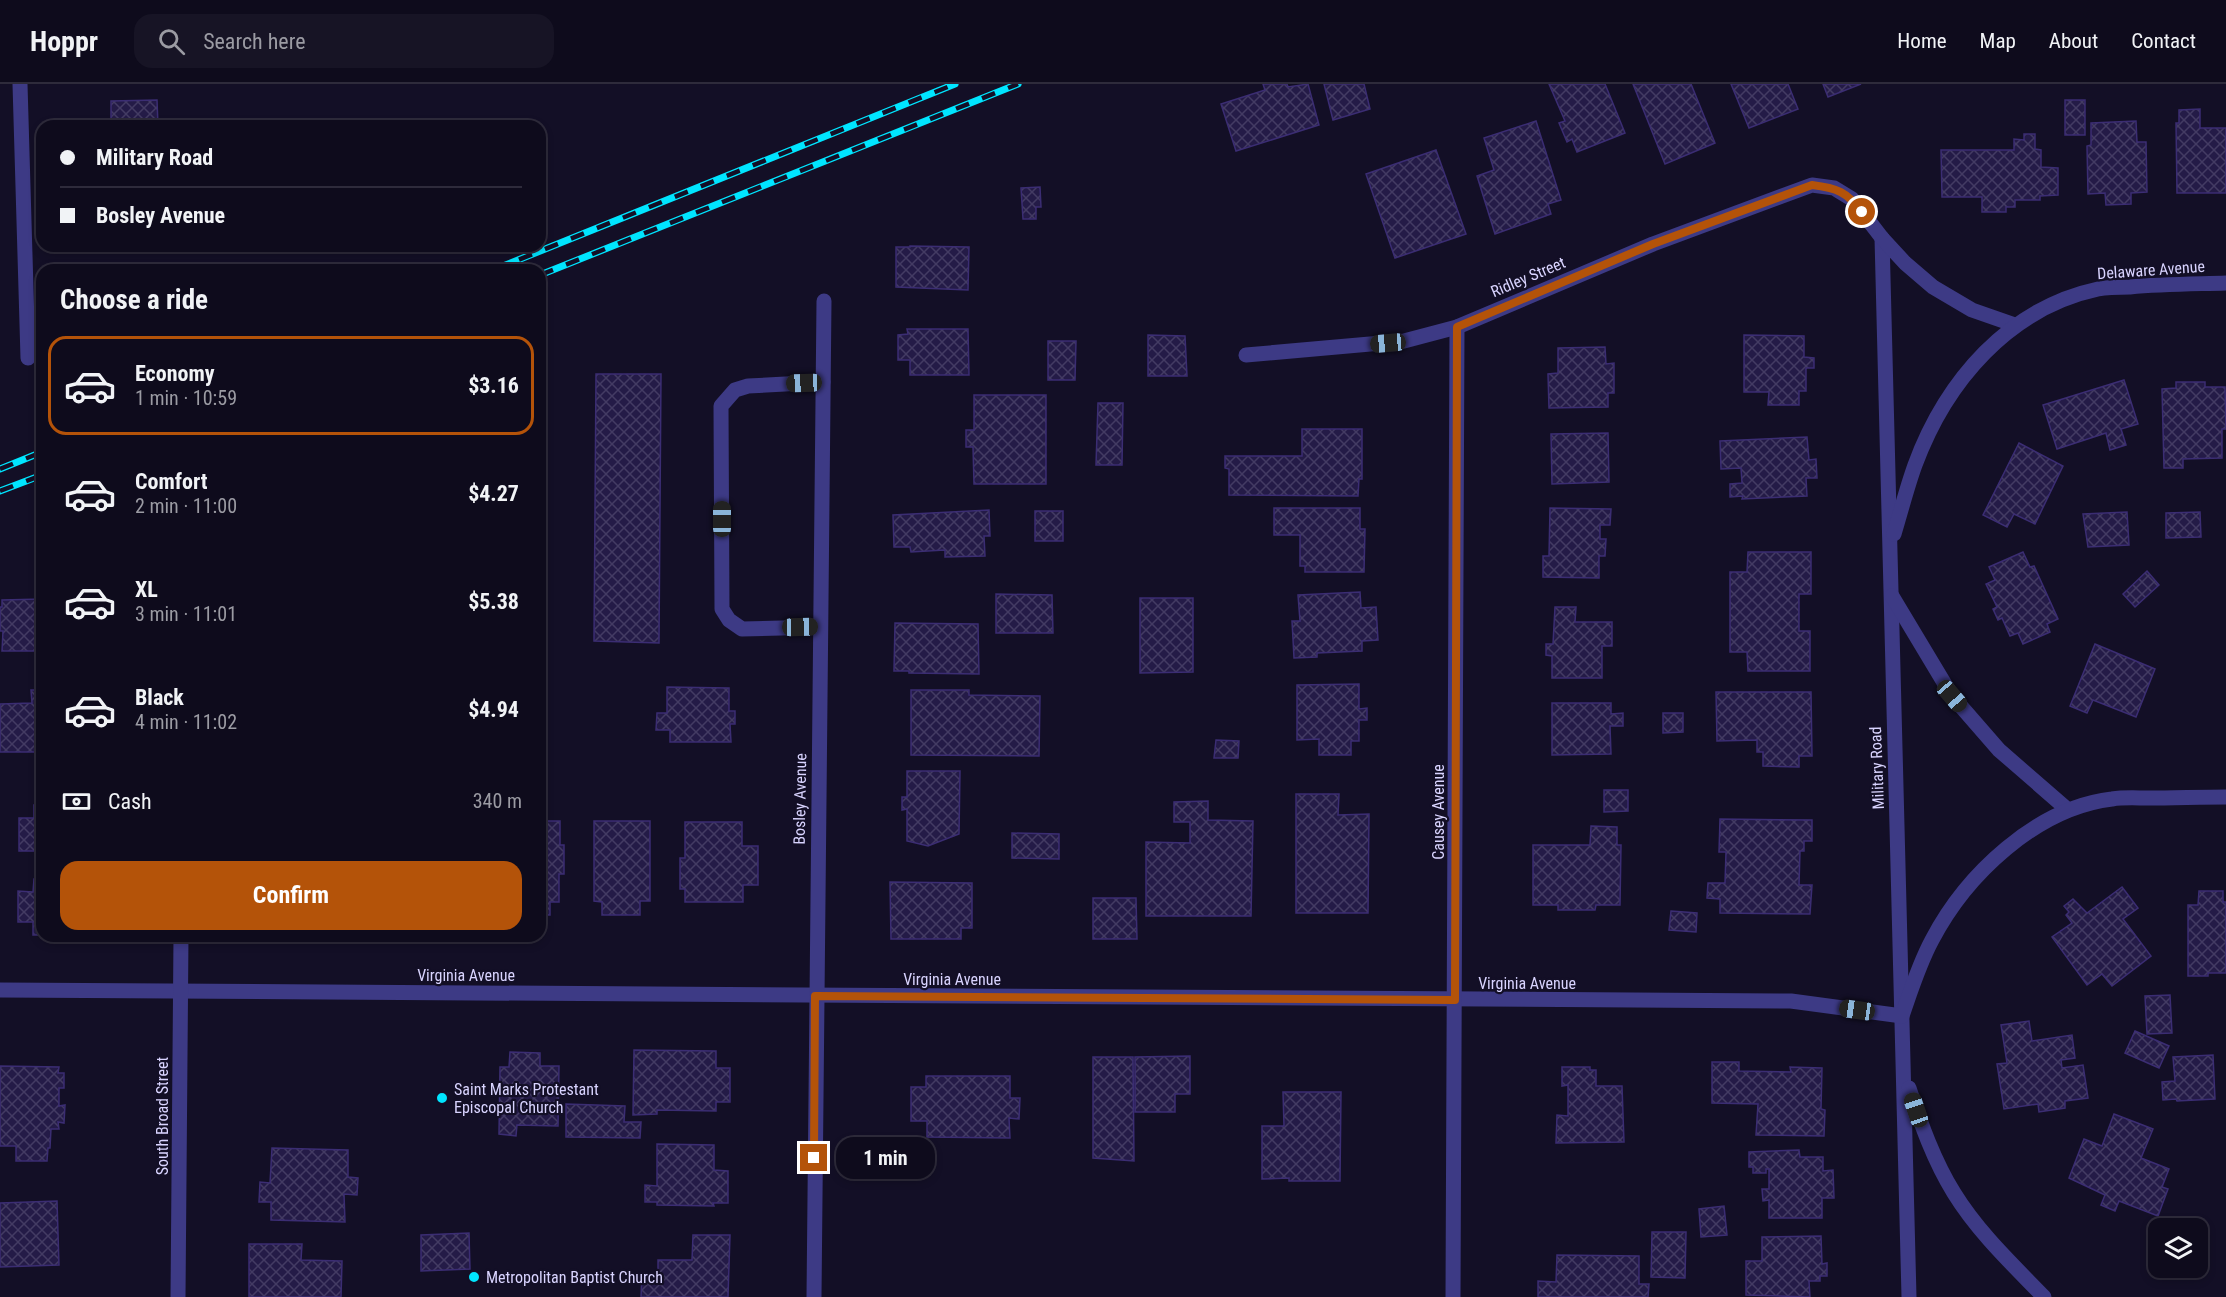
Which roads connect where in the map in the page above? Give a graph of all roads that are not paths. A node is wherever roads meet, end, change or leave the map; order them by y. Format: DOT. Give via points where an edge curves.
graph roads {
  1 [pos="20,84"];
  2 [pos="1882,238"];
  3 [pos="2226,284"];
  4 [pos="824,301"];
  5 [pos="2015,326"];
  6 [pos="1457,327"];
  7 [pos="1246,355"];
  8 [pos="28,358"];
  9 [pos="823,382"];
  10 [pos="1890,549"];
  11 [pos="1891,593"];
  12 [pos="820,627"];
  13 [pos="2226,797"];
  14 [pos="2068,810"];
  15 [pos="181,942"];
  16 [pos="0,990"];
  17 [pos="181,991"];
  18 [pos="815,996"];
  19 [pos="1455,1000"];
  20 [pos="1902,1016"];
  21 [pos="1903,1072"];
  22 [pos="178,1297"];
  23 [pos="813,1297"];
  24 [pos="1453,1297"];
  25 [pos="1909,1297"];
  26 [pos="2044,1297"];
  1 -- 8 [label="street"];
  2 -- 5 [label="street" via="1933,287 1972,310"];
  2 -- 6 [label="street, Ridley Street" via="1852,199 1834,188 1812,185 1653,244"];
  2 -- 10 [label="street, Military Road"];
  3 -- 5 [label="street, Delaware Avenue" via="2099,289 2055,303"];
  4 -- 9 [label="street, Bosley Avenue"];
  5 -- 10 [label="street, Delaware Avenue" via="1993,343 1957,386 1934,424 1915,464"];
  6 -- 7 [label="street, Ridley Street" via="1404,341"];
  6 -- 19 [label="street, Causey Avenue"];
  9 -- 12 [label="street, Bosley Avenue"];
  9 -- 12 [label="street" via="748,386 735,390 721,406 722,609 729,620 742,628"];
  10 -- 11 [label="street, Military Road"];
  11 -- 14 [label="street" via="1952,696 1999,750"];
  11 -- 20 [label="street, Military Road"];
  12 -- 18 [label="street, Bosley Avenue"];
  13 -- 14 [label="street" via="2112,799"];
  14 -- 20 [label="street" via="2033,827 1960,896 1932,939"];
  15 -- 17 [label="street, South Broad Street"];
  16 -- 17 [label="street, Virginia Avenue"];
  17 -- 18 [label="street, Virginia Avenue"];
  17 -- 22 [label="street, South Broad Street"];
  18 -- 19 [label="street, Virginia Avenue"];
  18 -- 23 [label="street, Bosley Avenue"];
  19 -- 20 [label="street, Virginia Avenue" via="1791,1001"];
  19 -- 24 [label="street, Causey Avenue"];
  20 -- 21 [label="street, Military Road"];
  21 -- 25 [label="street, Military Road"];
  21 -- 26 [label="street" via="1922,1129 1954,1193 1990,1241"];
}
